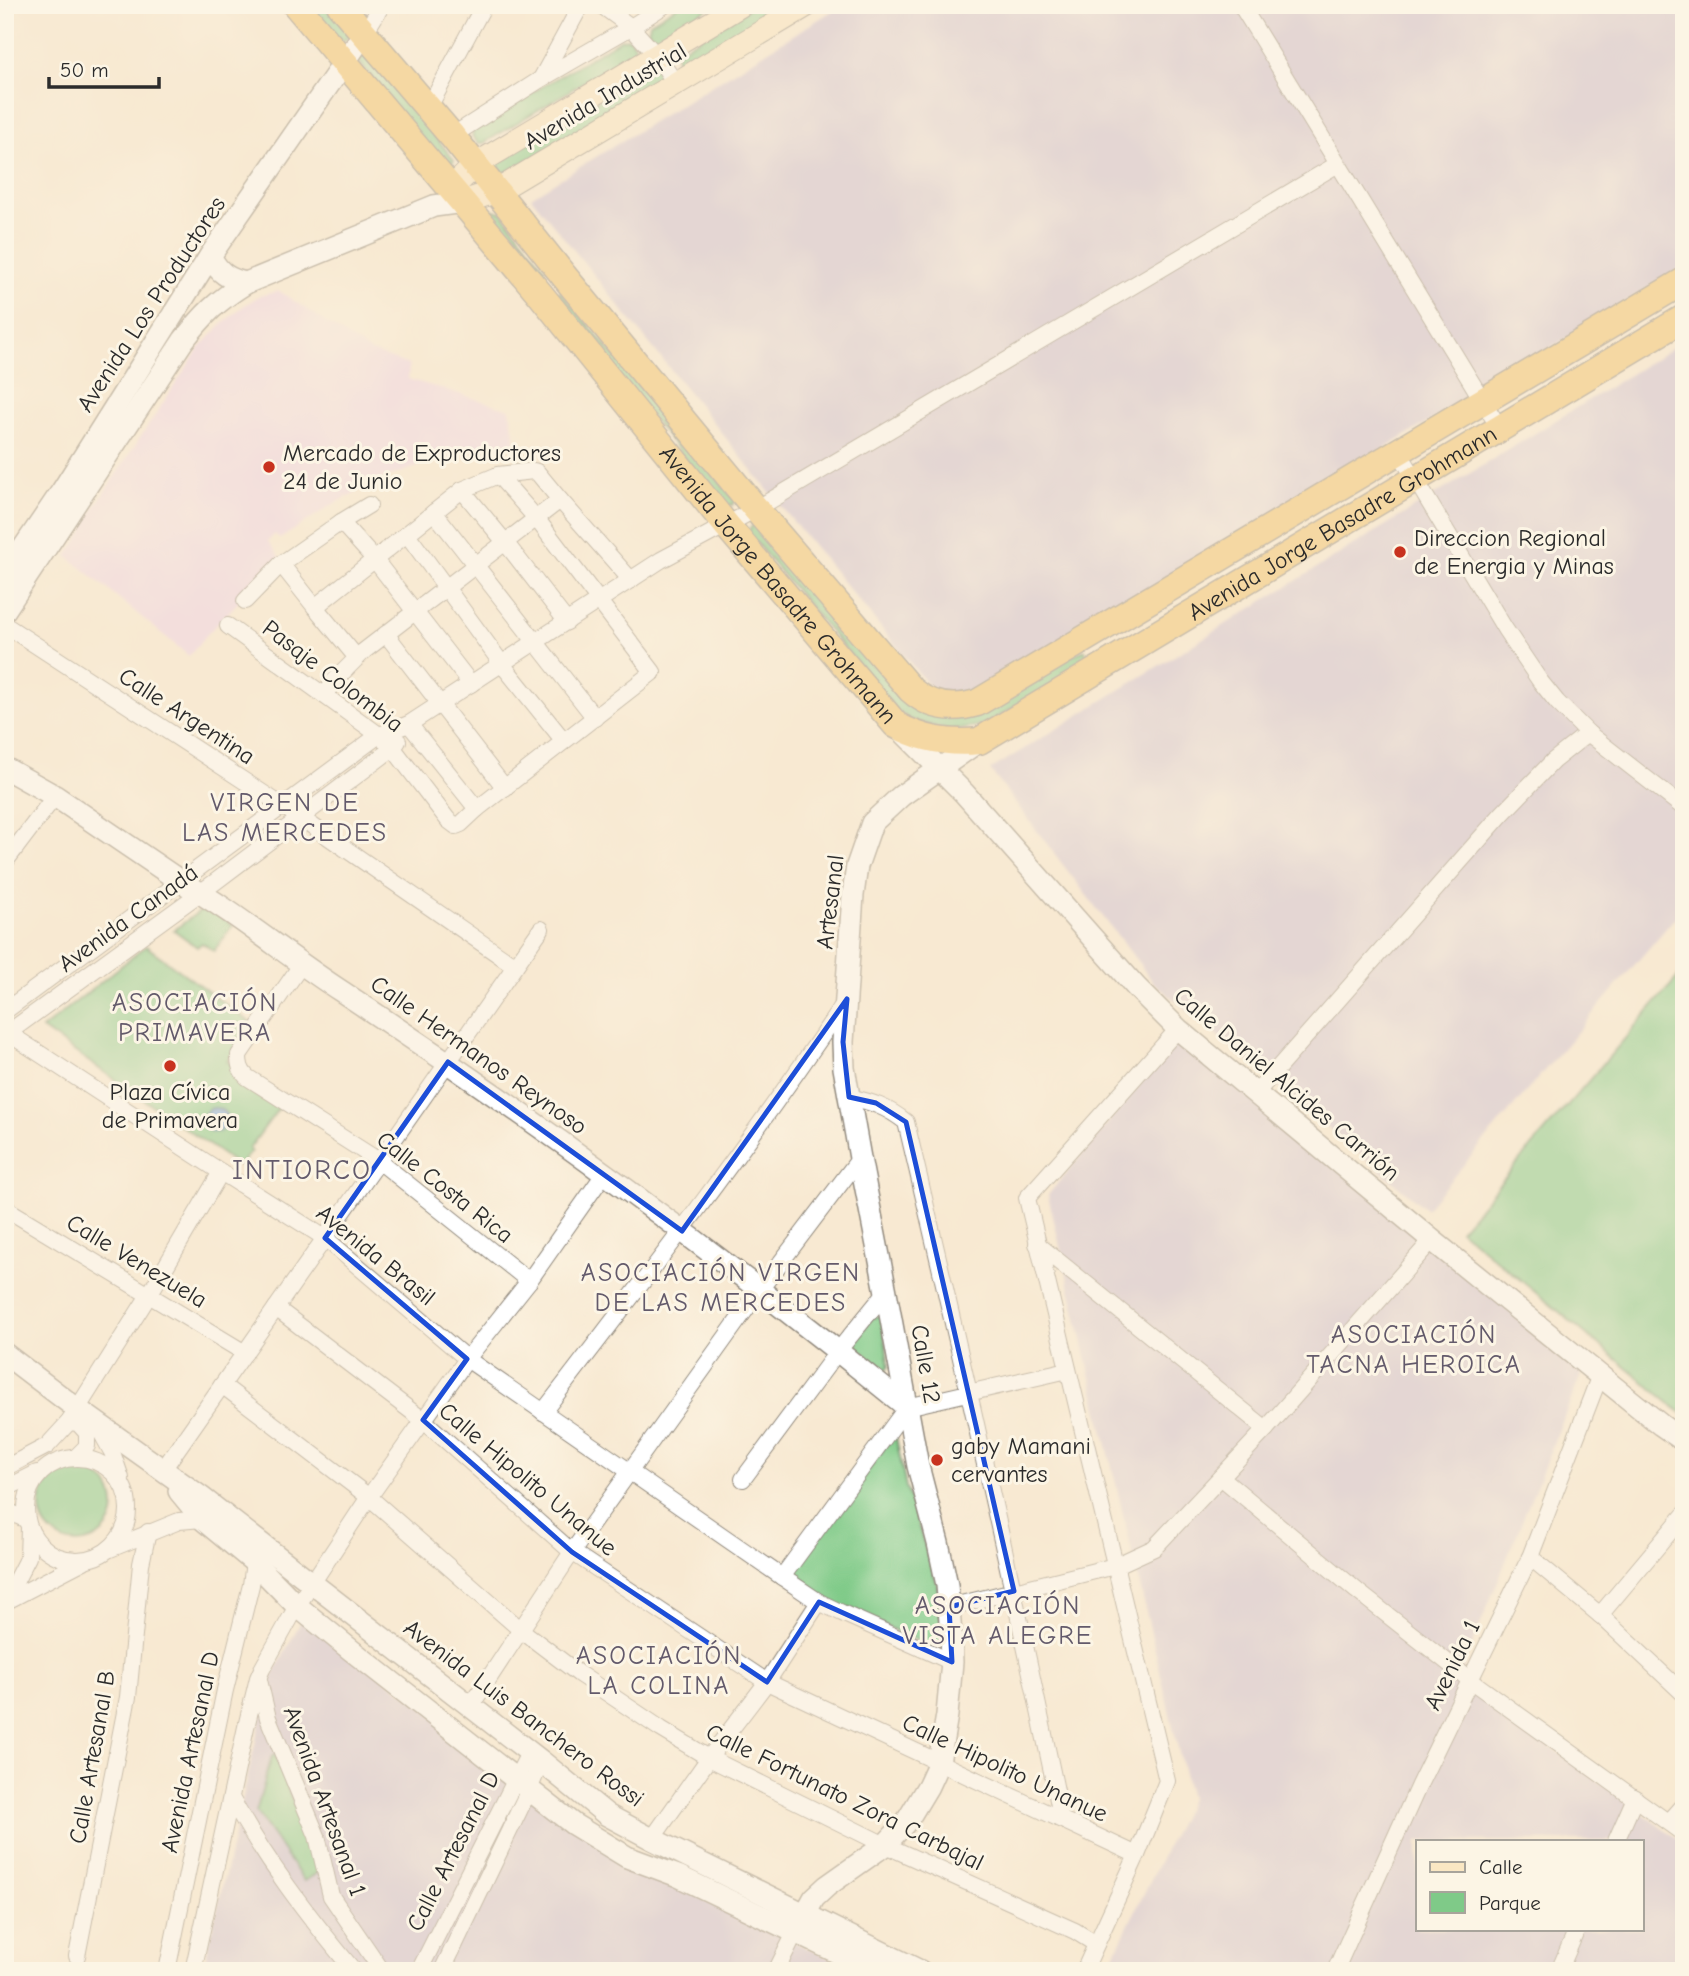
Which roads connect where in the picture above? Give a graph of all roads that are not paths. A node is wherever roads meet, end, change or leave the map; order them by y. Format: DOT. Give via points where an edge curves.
graph roads {
  1 [pos="296,5"];
  2 [pos="341,5"];
  3 [pos="382,5"];
  4 [pos="484,5"];
  5 [pos="581,5"];
  6 [pos="601,5"];
  7 [pos="665,5"];
  8 [pos="741,5"];
  9 [pos="807,5"];
  10 [pos="1241,5"];
  11 [pos="631,27"];
  12 [pos="364,34"];
  13 [pos="657,56"];
  14 [pos="344,63"];
  15 [pos="541,79"];
  16 [pos="676,84"];
  17 [pos="428,108"];
  18 [pos="452,136"];
  19 [pos="1338,164"];
  20 [pos="475,165"];
  21 [pos="497,191"];
  22 [pos="457,196"];
  23 [pos="210,256"];
  24 [pos="564,276"];
  25 [pos="1684,281"];
  26 [pos="246,283"];
  27 [pos="540,294"];
  28 [pos="1684,318"];
  29 [pos="1483,401"];
  30 [pos="1500,429"];
  31 [pos="1399,452"];
  32 [pos="498,475"];
  33 [pos="1417,479"];
  34 [pos="462,490"];
  35 [pos="559,499"];
  36 [pos="369,505"];
  37 [pos="756,509"];
  38 [pos="435,512"];
  39 [pos="536,518"];
  40 [pos="341,522"];
  41 [pos="727,526"];
  42 [pos="407,534"];
  43 [pos="505,542"];
  44 [pos="375,559"];
  45 [pos="281,564"];
  46 [pos="475,565"];
  47 [pos="5,575"];
  48 [pos="631,580"];
  49 [pos="446,587"];
  50 [pos="245,601"];
  51 [pos="600,602"];
  52 [pos="315,607"];
  53 [pos="5,610"];
  54 [pos="415,611"];
  55 [pos="567,622"];
  56 [pos="5,625"];
  57 [pos="228,626"];
  58 [pos="386,634"];
  59 [pos="1084,639"];
  60 [pos="536,643"];
  61 [pos="357,658"];
  62 [pos="502,664"];
  63 [pos="1101,666"];
  64 [pos="471,684"];
  65 [pos="325,696"];
  66 [pos="440,704"];
  67 [pos="595,718"];
  68 [pos="409,724"];
  69 [pos="896,725"];
  70 [pos="1588,733"];
  71 [pos="379,734"];
  72 [pos="565,741"];
  73 [pos="979,741"];
  74 [pos="393,748"];
  75 [pos="5,768"];
  76 [pos="939,768"];
  77 [pos="505,788"];
  78 [pos="964,793"];
  79 [pos="55,796"];
  80 [pos="901,796"];
  81 [pos="282,806"];
  82 [pos="1684,808"];
  83 [pos="477,809"];
  84 [pos="301,818"];
  85 [pos="5,862"];
  86 [pos="180,881"];
  87 [pos="201,892"];
  88 [pos="541,929"];
  89 [pos="300,965"];
  90 [pos="515,966"];
  91 [pos="847,999"];
  92 [pos="5,1011"];
  93 [pos="1178,1029"];
  94 [pos="6,1033"];
  95 [pos="448,1062"];
  96 [pos="1256,1093"];
  97 [pos="849,1097"];
  98 [pos="860,1158"];
  99 [pos="379,1161"];
  100 [pos="220,1172"];
  101 [pos="604,1174"];
  102 [pos="5,1208"];
  103 [pos="682,1231"];
  104 [pos="325,1238"];
  105 [pos="1432,1240"];
  106 [pos="1038,1244"];
  107 [pos="529,1281"];
  108 [pos="759,1291"];
  109 [pos="886,1292"];
  110 [pos="149,1295"];
  111 [pos="276,1308"];
  112 [pos="838,1350"];
  113 [pos="245,1353"];
  114 [pos="5,1354"];
  115 [pos="467,1359"];
  116 [pos="1068,1370"];
  117 [pos="1601,1375"];
  118 [pos="222,1385"];
  119 [pos="970,1393"];
  120 [pos="907,1407"];
  121 [pos="543,1412"];
  122 [pos="72,1415"];
  123 [pos="422,1420"];
  124 [pos="91,1428"];
  125 [pos="1266,1429"];
  126 [pos="1684,1441"];
  127 [pos="112,1452"];
  128 [pos="80,1457"];
  129 [pos="154,1465"];
  130 [pos="5,1468"];
  131 [pos="45,1468"];
  132 [pos="629,1472"];
  133 [pos="1221,1477"];
  134 [pos="743,1479"];
  135 [pos="124,1487"];
  136 [pos="5,1489"];
  137 [pos="369,1497"];
  138 [pos="5,1510"];
  139 [pos="208,1514"];
  140 [pos="1684,1515"];
  141 [pos="28,1524"];
  142 [pos="148,1532"];
  143 [pos="1678,1535"];
  144 [pos="127,1542"];
  145 [pos="572,1552"];
  146 [pos="97,1555"];
  147 [pos="262,1556"];
  148 [pos="1530,1557"];
  149 [pos="141,1564"];
  150 [pos="1115,1566"];
  151 [pos="782,1577"];
  152 [pos="312,1583"];
  153 [pos="1014,1591"];
  154 [pos="5,1594"];
  155 [pos="5,1602"];
  156 [pos="819,1602"];
  157 [pos="297,1606"];
  158 [pos="949,1607"];
  159 [pos="1600,1615"];
  160 [pos="522,1630"];
  161 [pos="951,1662"];
  162 [pos="258,1678"];
  163 [pos="1470,1679"];
  164 [pos="767,1682"];
  165 [pos="1684,1694"];
  166 [pos="470,1707"];
  167 [pos="535,1757"];
  168 [pos="709,1759"];
  169 [pos="939,1762"];
  170 [pos="522,1784"];
  171 [pos="231,1798"];
  172 [pos="1635,1798"];
  173 [pos="1684,1804"];
  174 [pos="1060,1819"];
  175 [pos="1668,1822"];
  176 [pos="1684,1834"];
  177 [pos="652,1839"];
  178 [pos="1616,1840"];
  179 [pos="885,1845"];
  180 [pos="1137,1855"];
  181 [pos="800,1923"];
  182 [pos="1577,1930"];
  183 [pos="1096,1944"];
  184 [pos="77,1956"];
  185 [pos="167,1971"];
  186 [pos="193,1971"];
  187 [pos="354,1971"];
  188 [pos="382,1971"];
  189 [pos="419,1971"];
  190 [pos="442,1971"];
  191 [pos="776,1971"];
  192 [pos="876,1971"];
  193 [pos="920,1971"];
  194 [pos="1084,1971"];
  195 [pos="1335,1971"];
  196 [pos="1559,1971"];
  1 -- 14 [label="highway, Avenida Jorge Basadre Grohmann"];
  2 -- 12 [label="highway, Avenida Jorge Basadre Grohmann"];
  3 -- 12 [label="street"];
  4 -- 17 [label="street"];
  5 -- 15 [label="street"];
  6 -- 11 [label="street"];
  7 -- 11 [label="street"];
  8 -- 13 [label="main road, Avenida Industrial"];
  9 -- 16 [label="main road, Avenida Industrial"];
  10 -- 19 [label="street"];
  11 -- 13 [label="street"];
  11 -- 15 [label="street"];
  12 -- 14 [label="street, Avenida Los Productores"];
  12 -- 17 [label="highway, Avenida Jorge Basadre Grohmann"];
  13 -- 16 [label="street"];
  13 -- 20 [label="main road, Avenida Industrial"];
  14 -- 22 [label="highway, Avenida Jorge Basadre Grohmann"];
  14 -- 23 [label="street, Avenida Los Productores"];
  15 -- 18 [label="street"];
  16 -- 21 [label="main road, Avenida Industrial"];
  17 -- 18 [label="highway, Avenida Jorge Basadre Grohmann"];
  18 -- 20 [label="highway, Avenida Jorge Basadre Grohmann"];
  19 -- 29 [label="street"];
  19 -- 37 [label="street"];
  20 -- 21 [label="highway, Avenida Jorge Basadre Grohmann"];
  20 -- 22 [label="main road, Avenida Industrial"];
  21 -- 22 [label="main road, Avenida Industrial"];
  21 -- 24 [label="highway, Avenida Jorge Basadre Grohmann"];
  22 -- 26 [label="street, Avenida Los Productores"];
  22 -- 27 [label="highway, Avenida Jorge Basadre Grohmann"];
  23 -- 26 [label="street" via="230,280"];
  23 -- 47 [label="street, Avenida Los Productores"];
  24 -- 27 [label="highway"];
  24 -- 37 [label="highway, Avenida Jorge Basadre Grohmann"];
  25 -- 29 [label="highway, Avenida Jorge Basadre Grohmann"];
  26 -- 53 [label="street, Avenida Los Productores" via="222,298 183,341"];
  27 -- 41 [label="highway, Avenida Jorge Basadre Grohmann"];
  28 -- 30 [label="highway, Avenida Jorge Basadre Grohmann"];
  29 -- 30 [label="street"];
  29 -- 31 [label="highway, Avenida Jorge Basadre Grohmann"];
  30 -- 33 [label="highway, Avenida Jorge Basadre Grohmann"];
  31 -- 33 [label="street"];
  31 -- 59 [label="highway, Avenida Jorge Basadre Grohmann"];
  32 -- 34 [label="street"];
  32 -- 35 [label="street" via="537,472"];
  32 -- 39 [label="street"];
  33 -- 63 [label="highway, Avenida Jorge Basadre Grohmann"];
  33 -- 70 [label="street" via="1540,681"];
  34 -- 38 [label="street"];
  34 -- 43 [label="street"];
  35 -- 39 [label="street"];
  35 -- 48 [label="street"];
  36 -- 40 [label="street, Pasaje Colombia"];
  37 -- 41 [label="street"];
  37 -- 59 [label="highway, Avenida Jorge Basadre Grohmann" via="911,690 931,703 954,707 977,703"];
  38 -- 42 [label="street"];
  38 -- 46 [label="street"];
  39 -- 43 [label="street"];
  39 -- 51 [label="street"];
  40 -- 44 [label="street"];
  40 -- 45 [label="street, Pasaje Colombia"];
  41 -- 48 [label="street"];
  41 -- 69 [label="highway, Avenida Jorge Basadre Grohmann"];
  42 -- 44 [label="street"];
  42 -- 49 [label="street"];
  43 -- 46 [label="street"];
  43 -- 55 [label="street"];
  44 -- 52 [label="street"];
  44 -- 54 [label="street"];
  45 -- 50 [label="street, Pasaje Colombia"];
  45 -- 52 [label="street"];
  46 -- 49 [label="street"];
  46 -- 60 [label="street"];
  48 -- 51 [label="street"];
  49 -- 54 [label="street"];
  49 -- 62 [label="street"];
  51 -- 55 [label="street"];
  51 -- 67 [label="street" via="653,672"];
  52 -- 61 [label="street"];
  54 -- 58 [label="street"];
  54 -- 64 [label="street"];
  55 -- 60 [label="street"];
  56 -- 81 [label="street, Calle Argentina"];
  57 -- 65 [label="street, Pasaje Colombia"];
  58 -- 61 [label="street"];
  58 -- 66 [label="street"];
  59 -- 63 [label="highway"];
  60 -- 62 [label="street"];
  60 -- 67 [label="street"];
  61 -- 65 [label="street"];
  62 -- 64 [label="street"];
  62 -- 72 [label="street"];
  63 -- 73 [label="highway, Avenida Jorge Basadre Grohmann"];
  64 -- 66 [label="street"];
  65 -- 71 [label="street, Pasaje Colombia"];
  66 -- 68 [label="street"];
  66 -- 77 [label="street"];
  67 -- 72 [label="street"];
  68 -- 71 [label="street, Avenida Canadá"];
  68 -- 74 [label="street, Avenida Canadá"];
  68 -- 83 [label="street"];
  69 -- 73 [label="highway, Avenida Jorge Basadre Grohmann" via="936,741"];
  69 -- 76 [label="street, Calle Daniel Alcides Carrión"];
  69 -- 80 [label="street" via="911,752 912,764"];
  70 -- 82 [label="street"];
  70 -- 96 [label="street" via="1501,814"];
  71 -- 74 [label="street, Pasaje Colombia"];
  71 -- 81 [label="street, Avenida Canadá"];
  72 -- 77 [label="street"];
  73 -- 76 [label="street, Artesanal"];
  73 -- 78 [label="street" via="965,762"];
  74 -- 83 [label="street, Pasaje Colombia" via="456,826"];
  74 -- 84 [label="street, Avenida Canadá"];
  75 -- 79 [label="street, Calle Hermanos Reynoso"];
  76 -- 78 [label="street, Calle Daniel Alcides Carrión"];
  76 -- 80 [label="street, Artesanal"];
  77 -- 83 [label="street"];
  78 -- 93 [label="street, Calle Daniel Alcides Carrión"];
  79 -- 85 [label="street"];
  79 -- 86 [label="street, Calle Hermanos Reynoso"];
  80 -- 91 [label="street, Artesanal" via="872,823 864,841 853,895"];
  81 -- 84 [label="street, Calle Argentina"];
  81 -- 86 [label="street, Avenida Canadá"];
  84 -- 87 [label="street, Avenida Canadá"];
  84 -- 90 [label="street, Calle Argentina"];
  86 -- 87 [label="street, Calle Hermanos Reynoso"];
  86 -- 92 [label="street, Avenida Canadá"];
  87 -- 89 [label="street, Calle Hermanos Reynoso"];
  87 -- 94 [label="street, Avenida Canadá"];
  88 -- 90 [label="street"];
  89 -- 95 [label="street, Calle Hermanos Reynoso"];
  89 -- 99 [label="street, Calle Costa Rica" via="239,1055 239,1065 247,1077"];
  90 -- 95 [label="street"];
  91 -- 97 [label="street, Calle 12" via="843,1042"];
  91 -- 103 [label="street"];
  93 -- 96 [label="street, Calle Daniel Alcides Carrión"];
  93 -- 106 [label="street" via="1027,1198"];
  94 -- 100 [label="street, Avenida Brasil"];
  95 -- 99 [label="street"];
  95 -- 101 [label="street, Calle Hermanos Reynoso"];
  96 -- 105 [label="street, Calle Daniel Alcides Carrión"];
  97 -- 98 [label="street, Calle 12"];
  97 -- 119 [label="street" via="876,1103 906,1122"];
  98 -- 108 [label="street"];
  98 -- 109 [label="street, Calle 12"];
  99 -- 104 [label="street"];
  99 -- 107 [label="street, Calle Costa Rica"];
  100 -- 104 [label="street, Avenida Brasil"];
  100 -- 110 [label="street"];
  101 -- 103 [label="street, Calle Hermanos Reynoso"];
  101 -- 107 [label="street, Avenida Artesanal D"];
  102 -- 110 [label="street, Calle Venezuela"];
  103 -- 108 [label="street, Calle Hermanos Reynoso"];
  103 -- 121 [label="street"];
  104 -- 111 [label="street"];
  104 -- 115 [label="street, Avenida Brasil"];
  105 -- 117 [label="street, Calle Daniel Alcides Carrión"];
  105 -- 125 [label="street"];
  106 -- 116 [label="street"];
  106 -- 125 [label="street"];
  107 -- 115 [label="street, Avenida Artesanal D"];
  108 -- 112 [label="street, Calle Hermanos Reynoso"];
  108 -- 132 [label="street"];
  109 -- 112 [label="street"];
  109 -- 120 [label="street, Calle 12"];
  110 -- 113 [label="street, Calle Venezuela"];
  110 -- 122 [label="street"];
  111 -- 113 [label="street"];
  111 -- 123 [label="street, Calle Hipolito Unanue"];
  112 -- 120 [label="street, Calle Hermanos Reynoso"];
  112 -- 134 [label="street"];
  113 -- 118 [label="street"];
  114 -- 122 [label="street, Avenida Luis Banchero Rossi"];
  115 -- 121 [label="street, Avenida Brasil"];
  115 -- 123 [label="street, Avenida Artesanal D"];
  116 -- 119 [label="street"];
  116 -- 150 [label="street"];
  117 -- 126 [label="street, Calle Daniel Alcides Carrión"];
  117 -- 148 [label="street, Avenida 1"];
  118 -- 129 [label="street"];
  118 -- 137 [label="street, Calle Fortunato Zora Carbajal"];
  119 -- 120 [label="street"];
  119 -- 153 [label="street"];
  120 -- 151 [label="street"];
  120 -- 158 [label="street, Calle 12"];
  121 -- 132 [label="street, Avenida Brasil"];
  122 -- 124 [label="street, Avenida Luis Banchero Rossi"];
  122 -- 130 [label="street" via="47,1446"];
  123 -- 137 [label="street, Avenida Artesanal D"];
  123 -- 145 [label="street, Calle Hipolito Unanue"];
  124 -- 127 [label="street"];
  124 -- 128 [label="street"];
  124 -- 129 [label="street, Avenida Luis Banchero Rossi"];
  125 -- 133 [label="street"];
  127 -- 128 [label="street"];
  127 -- 129 [label="street"];
  127 -- 135 [label="street"];
  128 -- 131 [label="street"];
  128 -- 135 [label="street" via="107,1467"];
  129 -- 139 [label="street, Avenida Luis Banchero Rossi"];
  131 -- 136 [label="street"];
  131 -- 141 [label="street" via="29,1492"];
  132 -- 145 [label="street"];
  132 -- 151 [label="street, Avenida Brasil"];
  133 -- 150 [label="street" via="1154,1548"];
  133 -- 163 [label="street"];
  135 -- 146 [label="street" via="128,1516 124,1530"];
  137 -- 152 [label="street, Avenida Artesanal D"];
  137 -- 160 [label="street, Calle Fortunato Zora Carbajal"];
  138 -- 141 [label="street"];
  139 -- 142 [label="street"];
  139 -- 147 [label="street, Avenida Luis Banchero Rossi"];
  140 -- 143 [label="street"];
  141 -- 146 [label="street" via="37,1541 54,1554 74,1560"];
  141 -- 154 [label="street" via="28,1558"];
  142 -- 144 [label="street"];
  142 -- 149 [label="street, Calle Artesanal B"];
  143 -- 159 [label="street"];
  144 -- 146 [label="street"];
  144 -- 149 [label="street"];
  145 -- 160 [label="street"];
  145 -- 164 [label="street, Calle Hipolito Unanue"];
  146 -- 155 [label="street"];
  147 -- 152 [label="street, Avenida Luis Banchero Rossi"];
  147 -- 157 [label="street, Avenida Luis Banchero Rossi"];
  147 -- 185 [label="street, Avenida Artesanal D" via="225,1690"];
  148 -- 159 [label="street"];
  148 -- 163 [label="street, Avenida 1"];
  149 -- 184 [label="street, Calle Artesanal B" via="128,1697"];
  150 -- 153 [label="street"];
  150 -- 180 [label="street" via="1167,1781"];
  151 -- 156 [label="street, Avenida Brasil"];
  152 -- 157 [label="street, Avenida Artesanal D"];
  152 -- 166 [label="street, Avenida Luis Banchero Rossi"];
  153 -- 158 [label="street"];
  153 -- 174 [label="street"];
  156 -- 161 [label="street, Avenida Brasil"];
  156 -- 164 [label="street"];
  157 -- 162 [label="street, Avenida Artesanal D"];
  157 -- 170 [label="street, Avenida Luis Banchero Rossi"];
  158 -- 161 [label="street, Calle 12"];
  159 -- 165 [label="street"];
  160 -- 166 [label="street"];
  160 -- 168 [label="street, Calle Fortunato Zora Carbajal" via="579,1674"];
  161 -- 169 [label="street, Calle 12"];
  162 -- 171 [label="street, Avenida Artesanal D"];
  162 -- 188 [label="street, Avenida Artesanal 1" via="268,1718 317,1836 331,1896"];
  163 -- 172 [label="street"];
  163 -- 195 [label="street, Avenida 1"];
  164 -- 168 [label="street"];
  164 -- 169 [label="street, Calle Hipolito Unanue"];
  166 -- 167 [label="street, Avenida Luis Banchero Rossi"];
  167 -- 170 [label="street, Calle Artesanal D"];
  167 -- 177 [label="street, Avenida Luis Banchero Rossi" via="607,1815"];
  168 -- 177 [label="street"];
  168 -- 179 [label="street, Calle Fortunato Zora Carbajal"];
  169 -- 174 [label="street, Calle Hipolito Unanue"];
  169 -- 179 [label="street, Calle 12" via="907,1821"];
  170 -- 181 [label="street, Avenida Luis Banchero Rossi" via="573,1824 627,1857"];
  170 -- 189 [label="street, Calle Artesanal D"];
  170 -- 190 [label="street, Calle Artesanal D"];
  171 -- 186 [label="street, Avenida Artesanal D"];
  171 -- 187 [label="street" via="276,1872"];
  172 -- 175 [label="street"];
  172 -- 178 [label="street"];
  173 -- 175 [label="street"];
  174 -- 180 [label="street, Calle Hipolito Unanue"];
  175 -- 176 [label="street"];
  177 -- 181 [label="street, Avenida Luis Banchero Rossi"];
  179 -- 181 [label="street, Calle 12" via="827,1886"];
  179 -- 183 [label="street, Calle Fortunato Zora Carbajal"];
  180 -- 183 [label="street"];
  181 -- 191 [label="street"];
  181 -- 192 [label="street, Avenida Luis Banchero Rossi"];
  181 -- 193 [label="street, Avenida Luis Banchero Rossi"];
  182 -- 196 [label="street"];
  183 -- 194 [label="street"];
}
